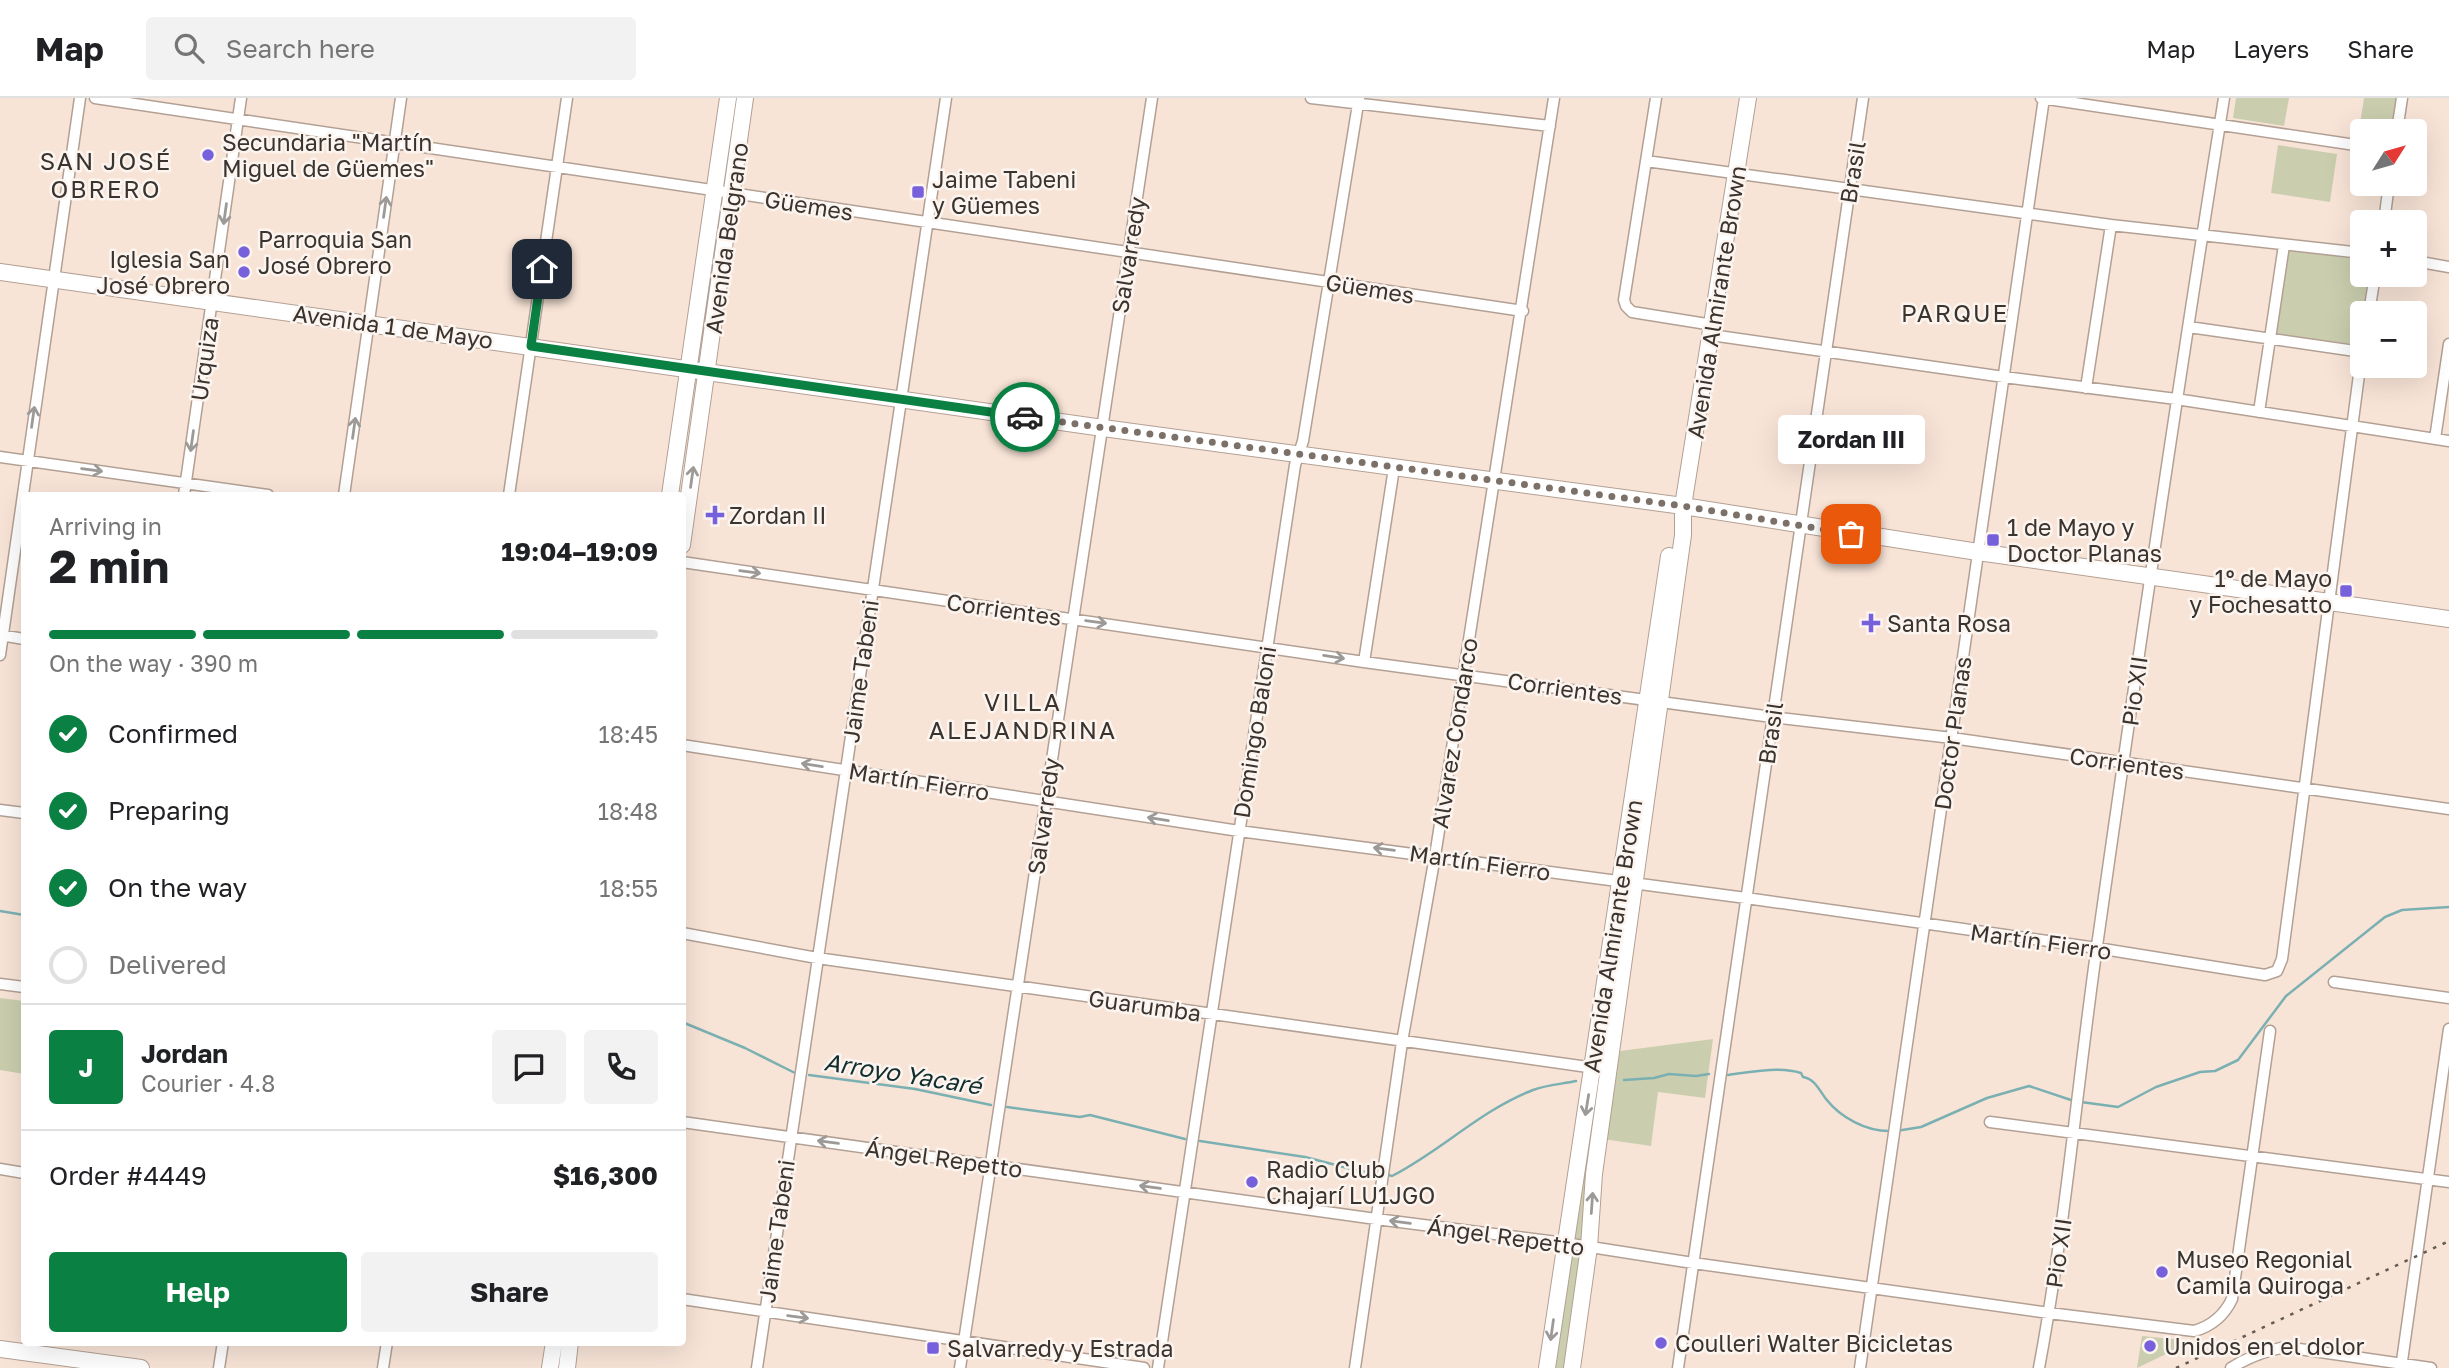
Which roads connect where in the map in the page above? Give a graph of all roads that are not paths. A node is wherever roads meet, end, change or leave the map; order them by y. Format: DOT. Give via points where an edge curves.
graph roads {
  1 [pos="80,98"];
  2 [pos="95,98"];
  3 [pos="241,98"];
  4 [pos="401,98"];
  5 [pos="567,98"];
  6 [pos="728,98"];
  7 [pos="745,98"];
  8 [pos="946,98"];
  9 [pos="1152,98"];
  10 [pos="1311,98"];
  11 [pos="1555,98"];
  12 [pos="1656,98"];
  13 [pos="1748,98"];
  14 [pos="1863,98"];
  15 [pos="2043,98"];
  16 [pos="2224,98"];
  17 [pos="2402,98"];
  18 [pos="1358,101"];
  19 [pos="238,119"];
  20 [pos="2399,119"];
  21 [pos="2220,123"];
  22 [pos="1550,126"];
  23 [pos="394,143"];
  24 [pos="2350,144"];
  25 [pos="1646,161"];
  26 [pos="558,167"];
  27 [pos="1736,174"];
  28 [pos="1849,189"];
  29 [pos="715,191"];
  30 [pos="732,193"];
  31 [pos="2028,214"];
  32 [pos="928,222"];
  33 [pos="2111,225"];
  34 [pos="2203,237"];
  35 [pos="2284,245"];
  36 [pos="2350,252"];
  37 [pos="1129,253"];
  38 [pos="2427,263"];
  39 [pos="2449,267"];
  40 [pos="0,272"];
  41 [pos="52,278"];
  42 [pos="1329,282"];
  43 [pos="212,301"];
  44 [pos="1522,311"];
  45 [pos="369,323"];
  46 [pos="2189,327"];
  47 [pos="1712,330"];
  48 [pos="2271,340"];
  49 [pos="2449,344"];
  50 [pos="531,346"];
  51 [pos="2350,350"];
  52 [pos="1826,351"];
  53 [pos="689,369"];
  54 [pos="707,371"];
  55 [pos="2004,377"];
  56 [pos="2358,378"];
  57 [pos="2086,388"];
  58 [pos="901,399"];
  59 [pos="2176,399"];
  60 [pos="2259,412"];
  61 [pos="2352,425"];
  62 [pos="1102,428"];
  63 [pos="2435,439"];
  64 [pos="2449,441"];
  65 [pos="1299,453"];
  66 [pos="0,457"];
  67 [pos="27,461"];
  68 [pos="1394,468"];
  69 [pos="1495,481"];
  70 [pos="185,489"];
  71 [pos="22,492"];
  72 [pos="226,492"];
  73 [pos="344,492"];
  74 [pos="509,492"];
  75 [pos="670,492"];
  76 [pos="21,501"];
  77 [pos="1683,506"];
  78 [pos="686,517"];
  79 [pos="1800,526"];
  80 [pos="1978,552"];
  81 [pos="686,563"];
  82 [pos="2151,575"];
  83 [pos="872,590"];
  84 [pos="2330,602"];
  85 [pos="1073,618"];
  86 [pos="2449,620"];
  87 [pos="1,635"];
  88 [pos="21,638"];
  89 [pos="1267,647"];
  90 [pos="0,655"];
  91 [pos="1364,662"];
  92 [pos="1462,675"];
  93 [pos="1654,700"];
  94 [pos="1772,717"];
  95 [pos="1952,738"];
  96 [pos="686,746"];
  97 [pos="2124,763"];
  98 [pos="845,770"];
  99 [pos="2305,788"];
  100 [pos="1045,801"];
  101 [pos="2449,809"];
  102 [pos="0,810"];
  103 [pos="21,813"];
  104 [pos="1239,831"];
  105 [pos="1435,856"];
  106 [pos="1628,882"];
  107 [pos="1746,898"];
  108 [pos="1924,924"];
  109 [pos="686,934"];
  110 [pos="2097,948"];
  111 [pos="817,958"];
  112 [pos="2334,982"];
  113 [pos="0,984"];
  114 [pos="1018,986"];
  115 [pos="21,987"];
  116 [pos="2449,998"];
  117 [pos="1212,1014"];
  118 [pos="2449,1029"];
  119 [pos="2270,1031"];
  120 [pos="1402,1042"];
  121 [pos="1600,1069"];
  122 [pos="1990,1122"];
  123 [pos="686,1123"];
  124 [pos="2075,1132"];
  125 [pos="790,1137"];
  126 [pos="2253,1155"];
  127 [pos="991,1165"];
  128 [pos="0,1169"];
  129 [pos="21,1172"];
  130 [pos="2427,1179"];
  131 [pos="2449,1182"];
  132 [pos="1185,1192"];
  133 [pos="1376,1219"];
  134 [pos="1565,1243"];
  135 [pos="1589,1247"];
  136 [pos="1693,1263"];
  137 [pos="1872,1288"];
  138 [pos="686,1300"];
  139 [pos="764,1312"];
  140 [pos="2049,1313"];
  141 [pos="964,1342"];
  142 [pos="222,1346"];
  143 [pos="386,1346"];
  144 [pos="553,1346"];
  145 [pos="570,1346"];
  146 [pos="0,1349"];
  147 [pos="59,1349"];
  148 [pos="33,1360"];
  149 [pos="2401,1366"];
  150 [pos="141,1368"];
  151 [pos="219,1368"];
  152 [pos="383,1368"];
  153 [pos="550,1368"];
  154 [pos="567,1368"];
  155 [pos="757,1368"];
  156 [pos="960,1368"];
  157 [pos="1144,1368"];
  158 [pos="1158,1368"];
  159 [pos="1354,1368"];
  160 [pos="1547,1368"];
  161 [pos="1572,1368"];
  162 [pos="1678,1368"];
  163 [pos="1860,1368"];
  164 [pos="2039,1368"];
  165 [pos="2231,1368"];
  166 [pos="2431,1368"];
  1 -- 41 [label="street"];
  2 -- 19 [label="street, Güemes"];
  3 -- 19 [label="street, Urquiza"];
  4 -- 23 [label="street"];
  5 -- 26 [label="street"];
  6 -- 29 [label="main road, Avenida Belgrano"];
  7 -- 30 [label="main road, Avenida Belgrano"];
  8 -- 32 [label="street, Jaime Tabeni"];
  9 -- 37 [label="street, Salvarredy"];
  10 -- 18 [label="street"];
  11 -- 22 [label="street, Alvarez Condarco"];
  12 -- 25 [label="street"];
  13 -- 27 [label="main road, Avenida Almirante Brown"];
  14 -- 28 [label="street, Brasil"];
  15 -- 21 [label="street"];
  15 -- 31 [label="street, Doctor Planas"];
  16 -- 21 [label="street, Pio XII"];
  17 -- 20 [label="street"];
  18 -- 22 [label="street"];
  18 -- 42 [label="street, Domingo Baloni"];
  19 -- 23 [label="street, Güemes"];
  19 -- 43 [label="street, Urquiza, one-way"];
  21 -- 24 [label="street"];
  21 -- 34 [label="street, Pio XII"];
  22 -- 44 [label="street, Alvarez Condarco"];
  23 -- 26 [label="street, Güemes"];
  45 -- 23 [label="street, one-way"];
  25 -- 27 [label="street"];
  25 -- 47 [label="street" via="1626,306 1632,312"];
  26 -- 29 [label="street, Güemes"];
  26 -- 50 [label="street"];
  27 -- 28 [label="street"];
  27 -- 47 [label="main road, Avenida Almirante Brown"];
  28 -- 31 [label="street"];
  28 -- 52 [label="street, Brasil"];
  29 -- 30 [label="street, Güemes"];
  29 -- 53 [label="main road, Avenida Belgrano"];
  30 -- 32 [label="street, Güemes"];
  30 -- 54 [label="main road, Avenida Belgrano"];
  31 -- 33 [label="street"];
  31 -- 55 [label="street, Doctor Planas"];
  32 -- 37 [label="street, Güemes"];
  32 -- 58 [label="street, Jaime Tabeni"];
  33 -- 34 [label="street"];
  33 -- 57 [label="street"];
  34 -- 35 [label="street"];
  34 -- 46 [label="street, Pio XII"];
  35 -- 36 [label="street"];
  35 -- 48 [label="street"];
  37 -- 42 [label="street, Güemes"];
  37 -- 62 [label="street, Salvarredy"];
  38 -- 39 [label="street"];
  40 -- 41 [label="main road, Avenida 1 de Mayo"];
  41 -- 43 [label="main road, Avenida 1 de Mayo"];
  67 -- 41 [label="street, one-way"];
  42 -- 44 [label="street, Güemes"];
  42 -- 65 [label="street, Domingo Baloni"];
  43 -- 45 [label="main road, Avenida 1 de Mayo"];
  43 -- 70 [label="street, Urquiza, one-way"];
  44 -- 69 [label="street, Alvarez Condarco"];
  45 -- 50 [label="main road, Avenida 1 de Mayo"];
  73 -- 45 [label="street, one-way"];
  46 -- 48 [label="street"];
  46 -- 59 [label="street, Pio XII"];
  47 -- 52 [label="street"];
  47 -- 77 [label="main road, Avenida Almirante Brown"];
  48 -- 51 [label="street"];
  48 -- 60 [label="street"];
  49 -- 63 [label="street"];
  50 -- 53 [label="main road, Avenida 1 de Mayo"];
  50 -- 74 [label="street"];
  52 -- 55 [label="street"];
  52 -- 79 [label="street, Brasil"];
  53 -- 54 [label="main road, Avenida 1 de Mayo"];
  53 -- 75 [label="main road, Avenida Belgrano"];
  54 -- 58 [label="main road, Avenida 1 de Mayo"];
  78 -- 54 [label="main road, Avenida Belgrano, one-way"];
  55 -- 57 [label="street"];
  55 -- 80 [label="street, Doctor Planas"];
  56 -- 61 [label="street"];
  57 -- 59 [label="street"];
  58 -- 62 [label="main road, Avenida 1 de Mayo"];
  58 -- 83 [label="street, Jaime Tabeni"];
  59 -- 60 [label="street"];
  59 -- 82 [label="street, Pio XII"];
  60 -- 61 [label="street"];
  61 -- 63 [label="street"];
  61 -- 84 [label="street"];
  62 -- 65 [label="main road, Avenida 1 de Mayo"];
  62 -- 85 [label="street, Salvarredy"];
  63 -- 64 [label="street"];
  65 -- 68 [label="main road, Avenida 1 de Mayo"];
  65 -- 89 [label="street, Domingo Baloni"];
  66 -- 67 [label="street"];
  67 -- 70 [label="street, one-way"];
  67 -- 71 [label="street"];
  68 -- 69 [label="main road, Avenida 1 de Mayo"];
  68 -- 91 [label="street"];
  69 -- 77 [label="main road, Avenida 1 de Mayo"];
  69 -- 92 [label="street, Alvarez Condarco"];
  70 -- 72 [label="street"];
  76 -- 87 [label="street"];
  77 -- 79 [label="main road, Avenida 1 de Mayo"];
  77 -- 93 [label="main road, Avenida Almirante Brown" via="1673,531"];
  79 -- 80 [label="main road, Avenida 1 de Mayo"];
  79 -- 94 [label="street, Brasil"];
  80 -- 82 [label="main road, Avenida 1 de Mayo"];
  80 -- 95 [label="street, Doctor Planas"];
  81 -- 83 [label="street, Corrientes, one-way"];
  82 -- 84 [label="main road, Avenida 1 de Mayo"];
  82 -- 97 [label="street, Pio XII"];
  83 -- 85 [label="street, Corrientes"];
  83 -- 98 [label="street, Jaime Tabeni"];
  84 -- 86 [label="main road, Avenida 1 de Mayo"];
  84 -- 99 [label="street"];
  85 -- 89 [label="street, Corrientes, one-way"];
  85 -- 100 [label="street, Salvarredy"];
  87 -- 88 [label="street"];
  87 -- 90 [label="street"];
  89 -- 91 [label="street, Corrientes, one-way"];
  89 -- 104 [label="street, Domingo Baloni"];
  91 -- 92 [label="street, Corrientes"];
  92 -- 93 [label="street, Corrientes"];
  92 -- 105 [label="street, Alvarez Condarco"];
  93 -- 94 [label="street, Corrientes"];
  93 -- 106 [label="main road, Avenida Almirante Brown"];
  94 -- 95 [label="street, Corrientes"];
  94 -- 107 [label="street, Brasil"];
  95 -- 97 [label="street, Corrientes"];
  95 -- 108 [label="street, Doctor Planas"];
  98 -- 96 [label="street, Martín Fierro, one-way"];
  97 -- 99 [label="street, Corrientes"];
  97 -- 110 [label="street, Pio XII"];
  98 -- 100 [label="street, Martín Fierro"];
  98 -- 111 [label="street, Jaime Tabeni"];
  99 -- 101 [label="street, Corrientes"];
  99 -- 110 [label="street, Martín Fierro" via="2277,971 2265,975"];
  104 -- 100 [label="street, Martín Fierro, one-way"];
  100 -- 114 [label="street, Salvarredy"];
  102 -- 103 [label="street"];
  105 -- 104 [label="street, Martín Fierro, one-way"];
  104 -- 117 [label="street, Domingo Baloni"];
  105 -- 106 [label="street, Martín Fierro"];
  105 -- 120 [label="street, Alvarez Condarco"];
  106 -- 107 [label="street, Martín Fierro"];
  106 -- 121 [label="main road, Avenida Almirante Brown"];
  107 -- 108 [label="street, Martín Fierro"];
  107 -- 136 [label="street, Brasil"];
  108 -- 110 [label="street, Martín Fierro"];
  108 -- 137 [label="street, Doctor Planas"];
  109 -- 111 [label="street, Guarumba"];
  110 -- 124 [label="street, Pio XII"];
  111 -- 114 [label="street, Guarumba"];
  111 -- 125 [label="street, Jaime Tabeni"];
  112 -- 116 [label="street"];
  113 -- 115 [label="street"];
  114 -- 117 [label="street, Guarumba"];
  114 -- 127 [label="street, Salvarredy"];
  117 -- 120 [label="street, Guarumba"];
  117 -- 132 [label="street, Domingo Baloni"];
  118 -- 130 [label="street"];
  119 -- 126 [label="street"];
  120 -- 121 [label="street, Guarumba"];
  120 -- 133 [label="street, Alvarez Condarco"];
  121 -- 134 [label="main road, Avenida Almirante Brown, one-way"];
  135 -- 121 [label="main road, Avenida Almirante Brown, one-way"];
  122 -- 124 [label="street"];
  123 -- 125 [label="street, Ángel Repetto"];
  124 -- 126 [label="street"];
  124 -- 140 [label="street, Pio XII"];
  127 -- 125 [label="street, Ángel Repetto, one-way"];
  125 -- 139 [label="street, Jaime Tabeni"];
  126 -- 130 [label="street"];
  126 -- 140 [label="street, Ángel Repetto" via="2232,1299 2217,1320 2194,1331"];
  132 -- 127 [label="street, Ángel Repetto, one-way"];
  127 -- 141 [label="street, Salvarredy"];
  128 -- 129 [label="street"];
  130 -- 131 [label="street"];
  130 -- 149 [label="street"];
  132 -- 133 [label="street, Ángel Repetto"];
  132 -- 158 [label="street, Domingo Baloni"];
  134 -- 133 [label="street, Ángel Repetto, one-way"];
  133 -- 159 [label="street, Alvarez Condarco"];
  134 -- 135 [label="street, Ángel Repetto"];
  134 -- 160 [label="main road, Avenida Almirante Brown, one-way"];
  135 -- 136 [label="street, Ángel Repetto"];
  135 -- 161 [label="main road, Avenida Almirante Brown"];
  136 -- 137 [label="street, Ángel Repetto"];
  136 -- 162 [label="street, Brasil"];
  137 -- 140 [label="street, Ángel Repetto"];
  137 -- 163 [label="street, Doctor Planas"];
  138 -- 139 [label="street"];
  139 -- 141 [label="street, one-way"];
  139 -- 155 [label="street, Jaime Tabeni"];
  140 -- 164 [label="street, Pio XII"];
  141 -- 156 [label="street, Salvarredy"];
  141 -- 157 [label="street"];
  142 -- 151 [label="street"];
  143 -- 152 [label="street"];
  144 -- 153 [label="main road"];
  145 -- 154 [label="main road"];
  146 -- 148 [label="main road"];
  147 -- 148 [label="main road"];
  147 -- 150 [label="main road"];
  149 -- 165 [label="street" via="2285,1347 2267,1350"];
  149 -- 166 [label="street"];
}
